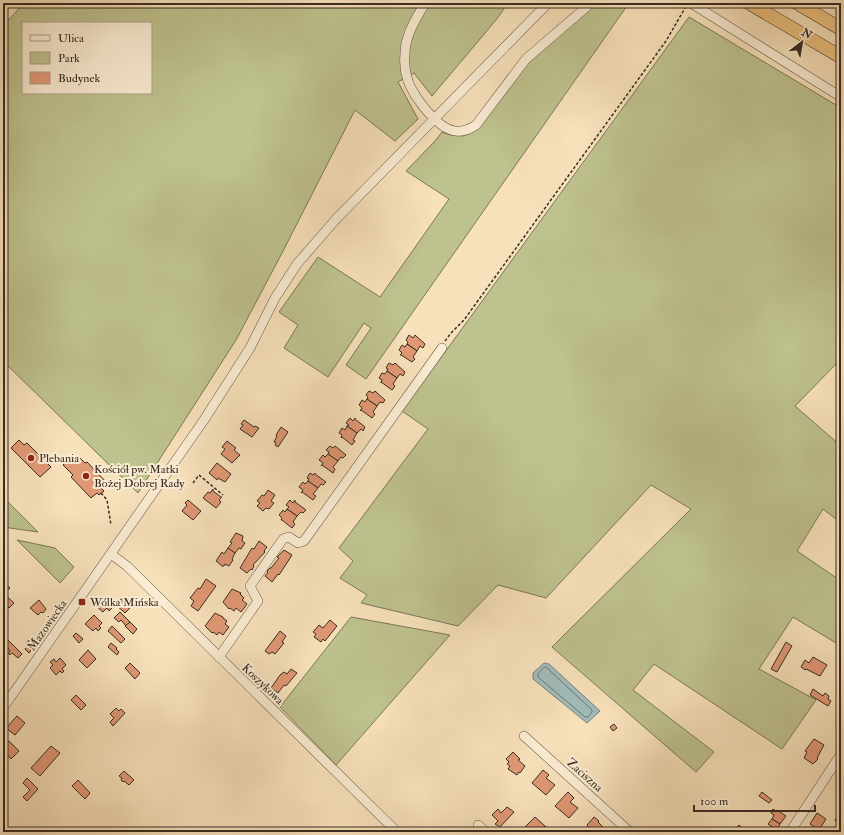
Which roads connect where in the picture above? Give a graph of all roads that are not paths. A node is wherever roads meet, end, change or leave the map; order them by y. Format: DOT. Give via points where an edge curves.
graph roads {
  1 [pos="426,3"];
  2 [pos="548,3"];
  3 [pos="591,3"];
  4 [pos="691,3"];
  5 [pos="749,3"];
  6 [pos="797,3"];
  7 [pos="841,29"];
  8 [pos="841,57"];
  9 [pos="841,97"];
  10 [pos="435,118"];
  11 [pos="442,348"];
  12 [pos="111,554"];
  13 [pos="219,657"];
  14 [pos="3,708"];
  15 [pos="524,736"];
  16 [pos="841,754"];
  17 [pos="478,825"];
  18 [pos="397,832"];
  19 [pos="486,832"];
  20 [pos="630,832"];
  21 [pos="790,832"];
  1 -- 10 [label="street" via="407,37 405,63 409,82 415,94"];
  2 -- 10 [label="street, Mazowiecka"];
  3 -- 10 [label="street" via="526,59 476,125 456,131 444,126"];
  4 -- 9 [label="street"];
  5 -- 8 [label="highway"];
  6 -- 7 [label="highway"];
  10 -- 12 [label="street, Mazowiecka" via="328,228 297,264 228,383"];
  11 -- 13 [label="street" via="304,541 298,543 290,537 283,539 250,586 258,601"];
  12 -- 13 [label="street, Koszykowa" via="127,566"];
  12 -- 14 [label="street, Mazowiecka"];
  13 -- 18 [label="street, Koszykowa"];
  15 -- 20 [label="street, Zaciszna"];
  16 -- 21 [label="street"];
  17 -- 19 [label="street"];
}
